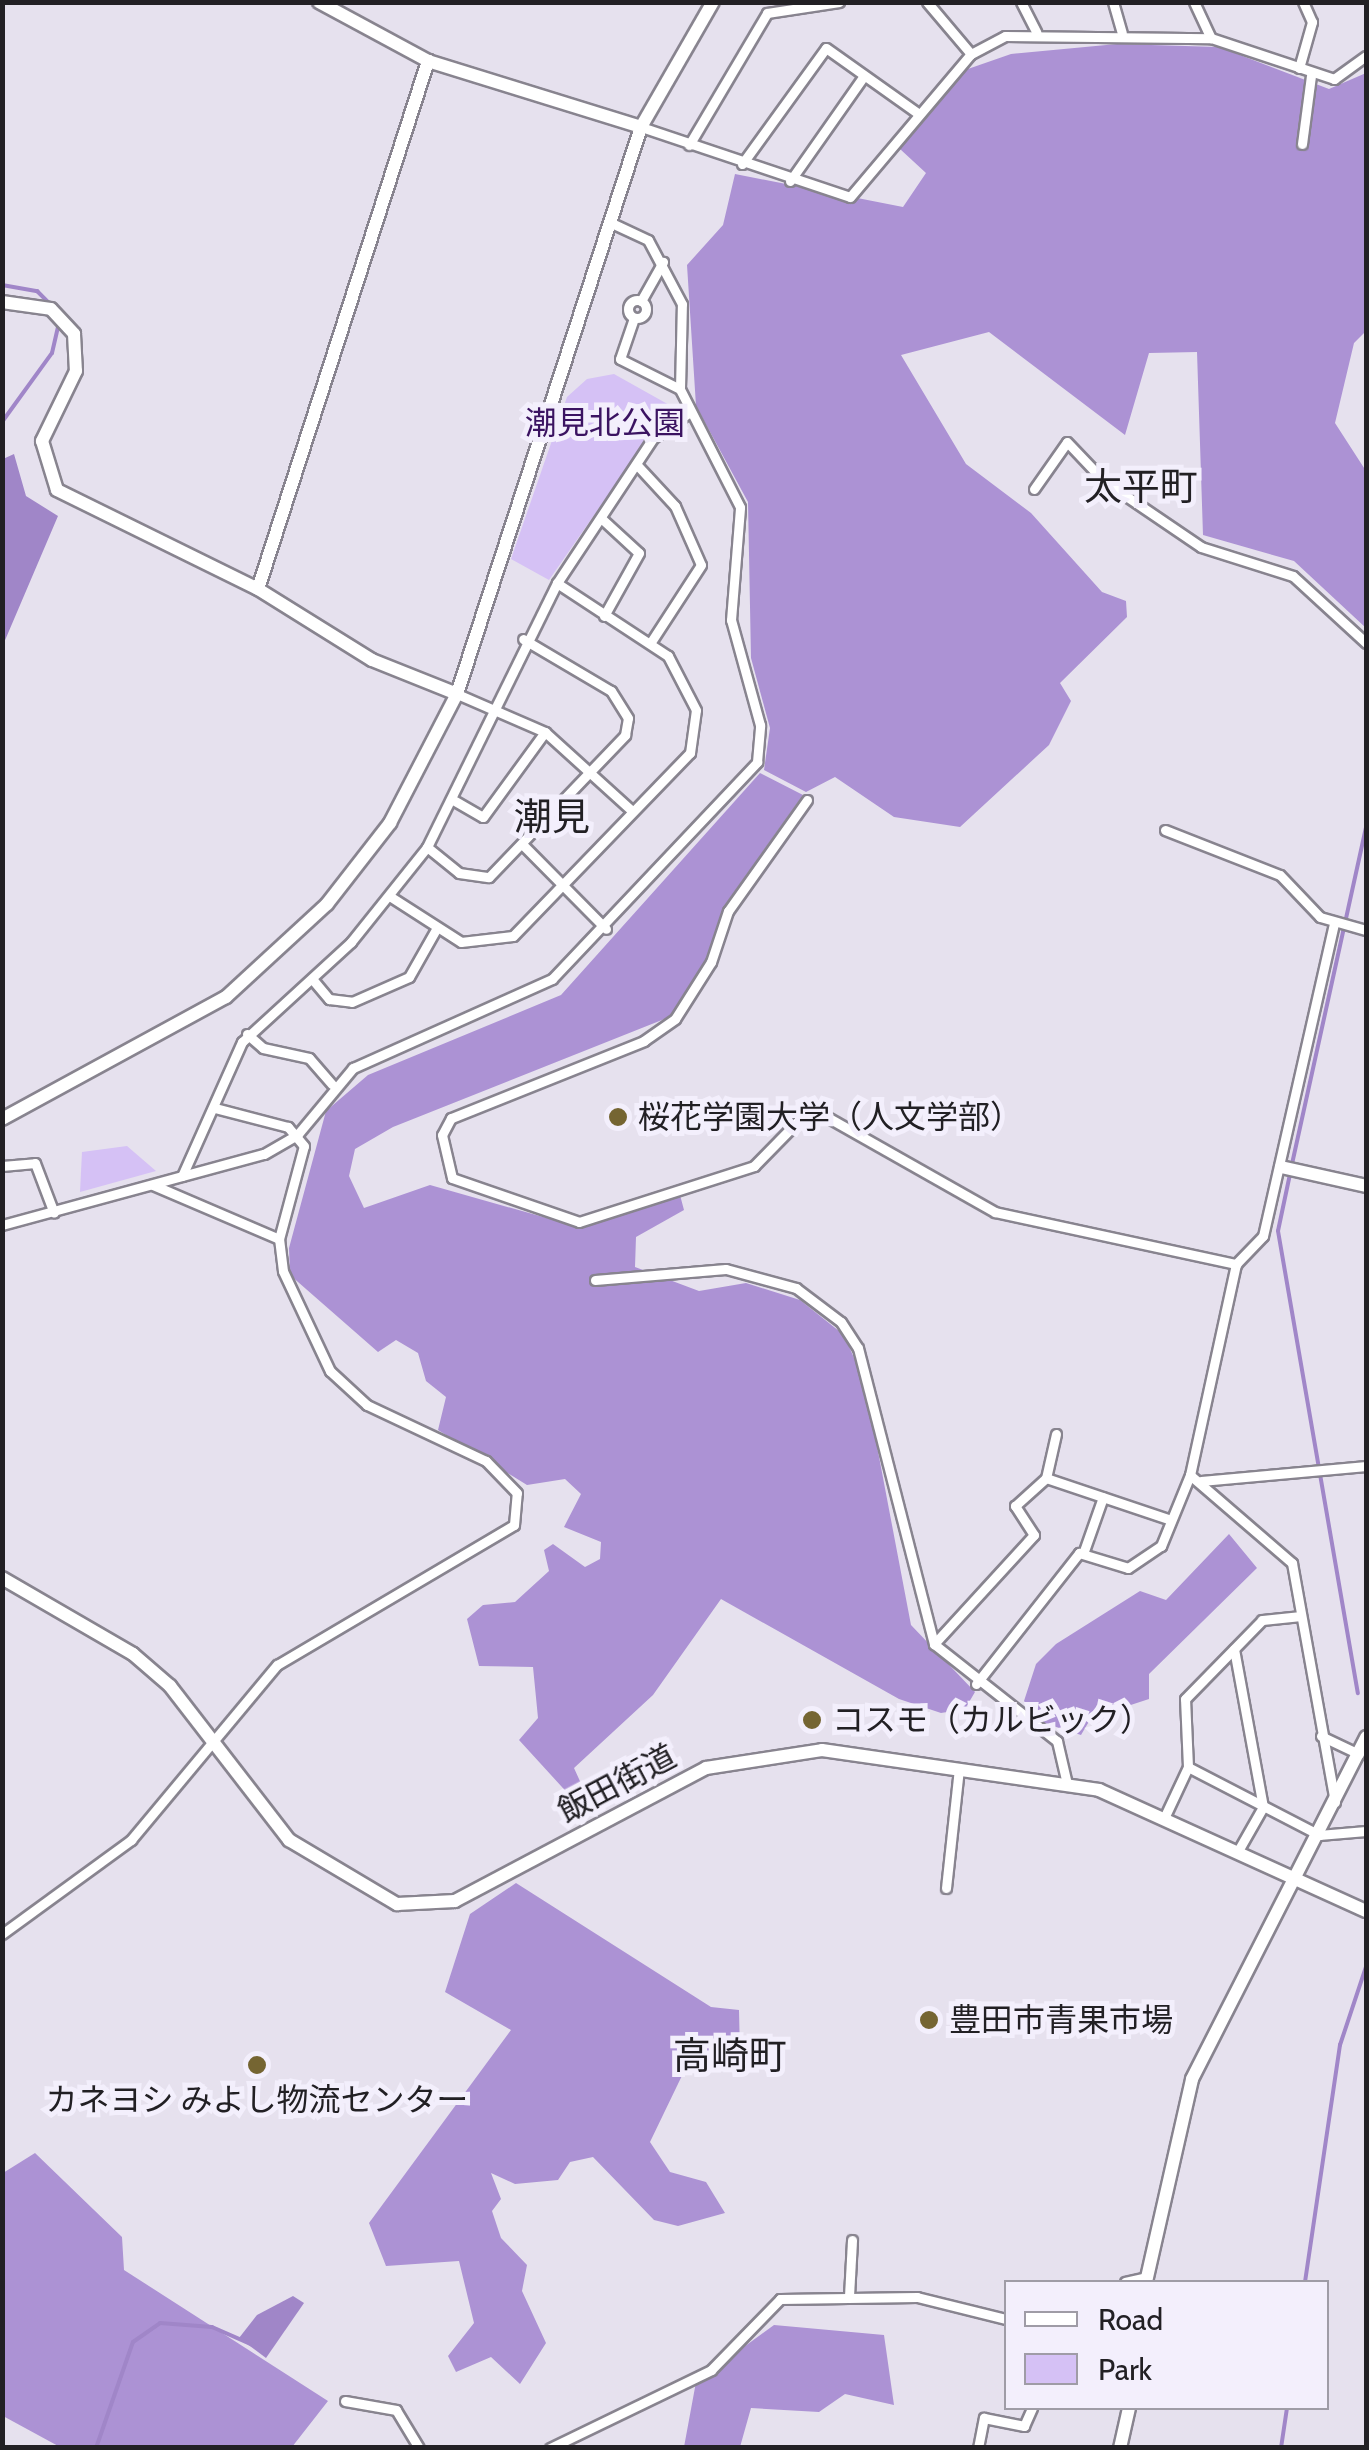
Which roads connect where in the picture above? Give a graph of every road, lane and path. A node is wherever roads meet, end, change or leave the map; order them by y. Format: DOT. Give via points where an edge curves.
graph roads {
  1 [pos="319,2"];
  2 [pos="713,2"];
  3 [pos="839,2"];
  4 [pos="927,2"];
  5 [pos="1021,2"];
  6 [pos="1128,2"];
  7 [pos="1194,2"];
  8 [pos="1304,3"];
  9 [pos="1115,5"];
  10 [pos="1036,32"];
  11 [pos="1122,33"];
  12 [pos="1211,38"];
  13 [pos="971,54"];
  14 [pos="1366,56"];
  15 [pos="428,60"];
  16 [pos="1299,68"];
  17 [pos="1311,76"];
  18 [pos="863,77"];
  19 [pos="919,114"];
  20 [pos="641,127"];
  21 [pos="689,144"];
  22 [pos="1302,144"];
  23 [pos="742,164"];
  24 [pos="790,181"];
  25 [pos="612,223"];
  26 [pos="663,262"];
  27 [pos="2,302"];
  28 [pos="680,388"];
  29 [pos="690,412"];
  30 [pos="637,465"];
  31 [pos="1034,489"];
  32 [pos="602,519"];
  33 [pos="556,582"];
  34 [pos="258,589"];
  35 [pos="604,616"];
  36 [pos="523,639"];
  37 [pos="651,642"];
  38 [pos="1366,642"];
  39 [pos="457,694"];
  40 [pos="496,709"];
  41 [pos="545,732"];
  42 [pos="591,770"];
  43 [pos="807,800"];
  44 [pos="455,801"];
  45 [pos="632,811"];
  46 [pos="1165,830"];
  47 [pos="523,845"];
  48 [pos="427,847"];
  49 [pos="561,886"];
  50 [pos="391,898"];
  51 [pos="1334,923"];
  52 [pos="606,929"];
  53 [pos="1366,930"];
  54 [pos="435,931"];
  55 [pos="313,980"];
  56 [pos="247,1034"];
  57 [pos="332,1084"];
  58 [pos="215,1108"];
  59 [pos="2,1118"];
  60 [pos="298,1134"];
  61 [pos="2,1166"];
  62 [pos="1281,1167"];
  63 [pos="182,1176"];
  64 [pos="153,1185"];
  65 [pos="1366,1186"];
  66 [pos="54,1213"];
  67 [pos="2,1225"];
  68 [pos="279,1239"];
  69 [pos="1236,1264"];
  70 [pos="595,1280"];
  71 [pos="1056,1434"];
  72 [pos="1366,1466"];
  73 [pos="1190,1475"];
  74 [pos="1046,1478"];
  75 [pos="1202,1482"];
  76 [pos="1102,1497"];
  77 [pos="1171,1520"];
  78 [pos="1084,1551"];
  79 [pos="2,1578"];
  80 [pos="1299,1616"];
  81 [pos="934,1644"];
  82 [pos="1234,1649"];
  83 [pos="976,1684"];
  84 [pos="1321,1736"];
  85 [pos="1366,1736"];
  86 [pos="215,1744"];
  87 [pos="1360,1754"];
  88 [pos="1188,1767"];
  89 [pos="959,1769"];
  90 [pos="1067,1784"];
  91 [pos="1335,1803"];
  92 [pos="1263,1807"];
  93 [pos="1165,1816"];
  94 [pos="1366,1831"];
  95 [pos="1320,1835"];
  96 [pos="1238,1851"];
  97 [pos="1294,1879"];
  98 [pos="946,1888"];
  99 [pos="1366,1911"];
  100 [pos="2,1934"];
  101 [pos="852,2240"];
  102 [pos="1147,2280"];
  103 [pos="849,2296"];
  104 [pos="1004,2319"];
  105 [pos="345,2402"];
  106 [pos="1031,2410"];
  107 [pos="1129,2410"];
  108 [pos="419,2448"];
  109 [pos="550,2448"];
  110 [pos="978,2448"];
  111 [pos="1120,2448"];
  1 -- 15 [label="street"];
  2 -- 20 [label="street"];
  3 -- 21 [label="street" via="767,13"];
  4 -- 13 [label="street"];
  5 -- 10 [label="street"];
  6 -- 9 [label="street"];
  7 -- 12 [label="street"];
  8 -- 16 [label="street" via="1312,22"];
  9 -- 11 [label="street"];
  10 -- 11 [label="street"];
  10 -- 13 [label="street"];
  11 -- 12 [label="street"];
  12 -- 16 [label="street"];
  13 -- 19 [label="street"];
  14 -- 17 [label="street" via="1343,77"];
  15 -- 20 [label="street"];
  15 -- 34 [label="street"];
  16 -- 17 [label="street"];
  17 -- 22 [label="street"];
  18 -- 19 [label="street"];
  18 -- 23 [label="street" via="826,48"];
  18 -- 24 [label="street"];
  19 -- 24 [label="street" via="856,194"];
  20 -- 21 [label="street"];
  20 -- 25 [label="street"];
  21 -- 23 [label="street"];
  23 -- 24 [label="street"];
  25 -- 26 [label="street" via="648,240"];
  25 -- 39 [label="street"];
  26 -- 28 [label="street" via="684,310"];
  26 -- 28 [label="street" via="620,359"];
  27 -- 34 [label="street" via="51,308 74,334 76,371 42,441 57,490"];
  28 -- 29 [label="street"];
  29 -- 30 [label="street" via="653,438"];
  29 -- 52 [label="street" via="740,507 731,620 762,742 757,762"];
  30 -- 32 [label="street"];
  30 -- 37 [label="street" via="675,506 701,565"];
  31 -- 38 [label="street" via="1067,442 1104,481 1201,548 1293,576"];
  32 -- 33 [label="street"];
  32 -- 35 [label="street" via="639,553"];
  33 -- 35 [label="street"];
  33 -- 36 [label="street"];
  34 -- 39 [label="street" via="336,641"];
  35 -- 37 [label="street"];
  36 -- 40 [label="street"];
  36 -- 42 [label="street" via="623,704 625,736"];
  37 -- 45 [label="street" via="684,681 698,732 690,753"];
  39 -- 40 [label="street"];
  39 -- 59 [label="street" via="390,823 299,933 185,1024"];
  40 -- 41 [label="street"];
  40 -- 44 [label="street"];
  41 -- 42 [label="street"];
  41 -- 44 [label="street" via="482,817"];
  42 -- 45 [label="street"];
  42 -- 47 [label="street"];
  43 -- 69 [label="street" via="728,912 711,962 675,1019 644,1041 451,1118 443,1159 452,1178 578,1222 754,1166 804,1115 826,1117 995,1212"];
  44 -- 48 [label="street"];
  45 -- 49 [label="street"];
  46 -- 51 [label="street" via="1280,874"];
  47 -- 48 [label="street" via="479,878"];
  47 -- 49 [label="street"];
  48 -- 50 [label="street"];
  49 -- 52 [label="street"];
  49 -- 54 [label="street" via="504,940 474,944"];
  50 -- 54 [label="street"];
  50 -- 55 [label="street"];
  51 -- 53 [label="street"];
  51 -- 62 [label="street"];
  52 -- 57 [label="street" via="552,979"];
  54 -- 55 [label="street" via="409,977 352,1002 330,999"];
  55 -- 56 [label="street"];
  56 -- 57 [label="street" via="263,1048 309,1058"];
  56 -- 58 [label="street"];
  57 -- 60 [label="street"];
  58 -- 60 [label="street"];
  58 -- 63 [label="street"];
  60 -- 63 [label="street" via="264,1154"];
  60 -- 68 [label="street" via="304,1146"];
  61 -- 66 [label="street" via="35,1163"];
  62 -- 65 [label="street"];
  62 -- 69 [label="street" via="1263,1236"];
  63 -- 64 [label="street"];
  64 -- 66 [label="street"];
  64 -- 68 [label="street"];
  66 -- 67 [label="street"];
  68 -- 86 [label="street" via="283,1271 341,1385 486,1461 517,1494 517,1513 504,1538 277,1666"];
  69 -- 73 [label="street"];
  70 -- 81 [label="street" via="726,1268 796,1288 840,1322 858,1348"];
  71 -- 74 [label="street"];
  72 -- 75 [label="street"];
  73 -- 75 [label="street"];
  73 -- 77 [label="street"];
  74 -- 76 [label="street"];
  74 -- 81 [label="street" via="1015,1506 1034,1535"];
  75 -- 80 [label="street" via="1292,1563"];
  76 -- 77 [label="street"];
  76 -- 78 [label="street"];
  77 -- 78 [label="street" via="1161,1546 1133,1568"];
  78 -- 83 [label="street"];
  79 -- 86 [label="street, 飯田街道" via="133,1654"];
  80 -- 82 [label="street" via="1262,1620"];
  80 -- 84 [label="street"];
  81 -- 83 [label="street"];
  82 -- 88 [label="street" via="1181,1707"];
  82 -- 92 [label="street"];
  83 -- 90 [label="street" via="1057,1742"];
  84 -- 87 [label="street"];
  84 -- 91 [label="street"];
  85 -- 87 [label="street"];
  86 -- 89 [label="street, 飯田街道" via="289,1840 376,1897 410,1906 455,1901 689,1776 740,1758 822,1750"];
  86 -- 100 [label="street" via="131,1840"];
  87 -- 91 [label="street"];
  88 -- 92 [label="street"];
  88 -- 93 [label="street"];
  89 -- 90 [label="street, 飯田街道"];
  89 -- 98 [label="street"];
  90 -- 93 [label="street, 飯田街道"];
  91 -- 95 [label="street"];
  92 -- 95 [label="street"];
  92 -- 96 [label="street"];
  93 -- 96 [label="street, 飯田街道"];
  94 -- 95 [label="street"];
  95 -- 97 [label="street"];
  96 -- 97 [label="street, 飯田街道"];
  97 -- 99 [label="street, 飯田街道"];
  97 -- 102 [label="street" via="1192,2079"];
  101 -- 103 [label="street"];
  103 -- 104 [label="street" via="917,2297"];
  103 -- 109 [label="street" via="776,2300 711,2370"];
  105 -- 108 [label="street" via="396,2410"];
  106 -- 110 [label="street" via="1024,2426 984,2418"];
  107 -- 111 [label="street"];
}
